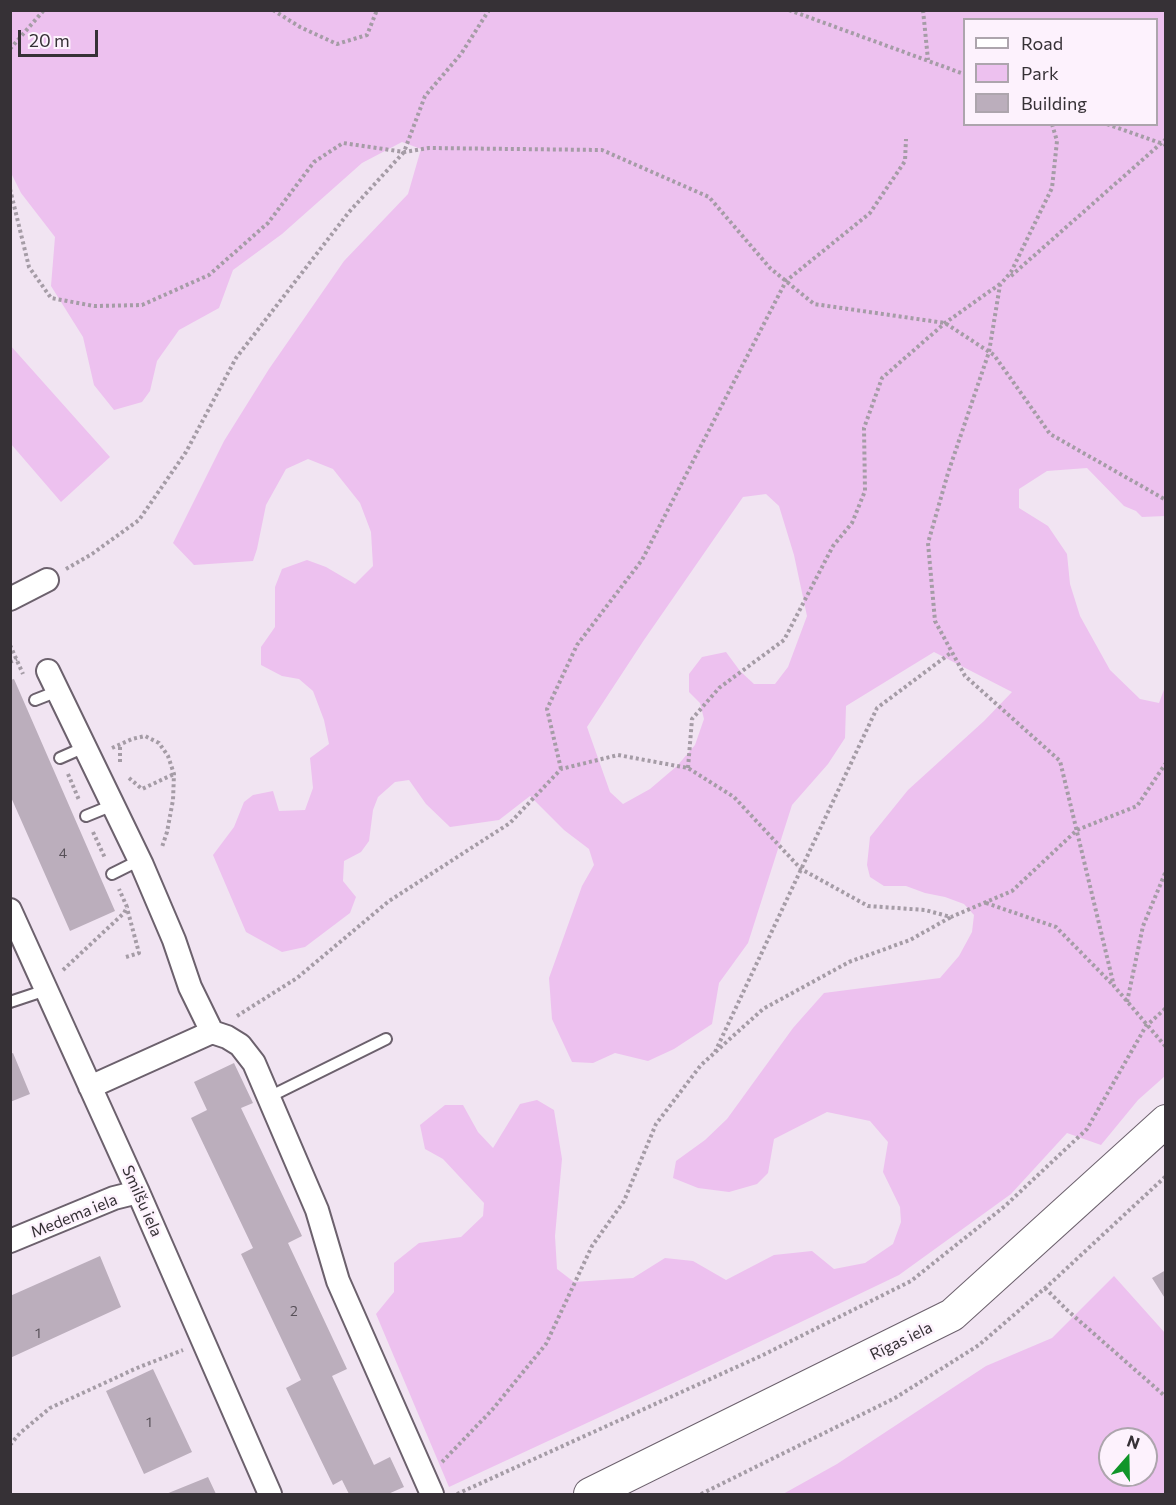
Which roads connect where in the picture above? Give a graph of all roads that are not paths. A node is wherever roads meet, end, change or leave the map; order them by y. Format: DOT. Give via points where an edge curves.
graph roads {
  1 [pos="47,580"];
  2 [pos="14,591"];
  3 [pos="53,681"];
  4 [pos="35,700"];
  5 [pos="88,753"];
  6 [pos="60,758"];
  7 [pos="113,805"];
  8 [pos="86,816"];
  9 [pos="141,863"];
  10 [pos="112,874"];
  11 [pos="10,910"];
  12 [pos="46,990"];
  13 [pos="10,1002"];
  14 [pos="212,1032"];
  15 [pos="386,1040"];
  16 [pos="90,1087"];
  17 [pos="269,1097"];
  18 [pos="1166,1120"];
  19 [pos="138,1192"];
  20 [pos="10,1241"];
  21 [pos="429,1487"];
  22 [pos="270,1494"];
  23 [pos="590,1494"];
  1 -- 2 [label="street"];
  3 -- 4 [label="lane"];
  3 -- 5 [label="street"];
  5 -- 6 [label="lane"];
  5 -- 7 [label="street"];
  7 -- 8 [label="lane"];
  7 -- 9 [label="street"];
  9 -- 10 [label="lane"];
  9 -- 14 [label="street"];
  11 -- 12 [label="street, Smilšu iela"];
  12 -- 13 [label="lane"];
  12 -- 16 [label="street, Smilšu iela"];
  14 -- 16 [label="street"];
  14 -- 17 [label="street" via="240,1045 254,1063"];
  15 -- 17 [label="lane"];
  16 -- 19 [label="street, Smilšu iela"];
  17 -- 21 [label="street" via="317,1210 338,1281"];
  18 -- 23 [label="main road, Rīgas iela" via="952,1315"];
  19 -- 20 [label="street, Medema iela"];
  19 -- 22 [label="street, Smilšu iela"];
}
